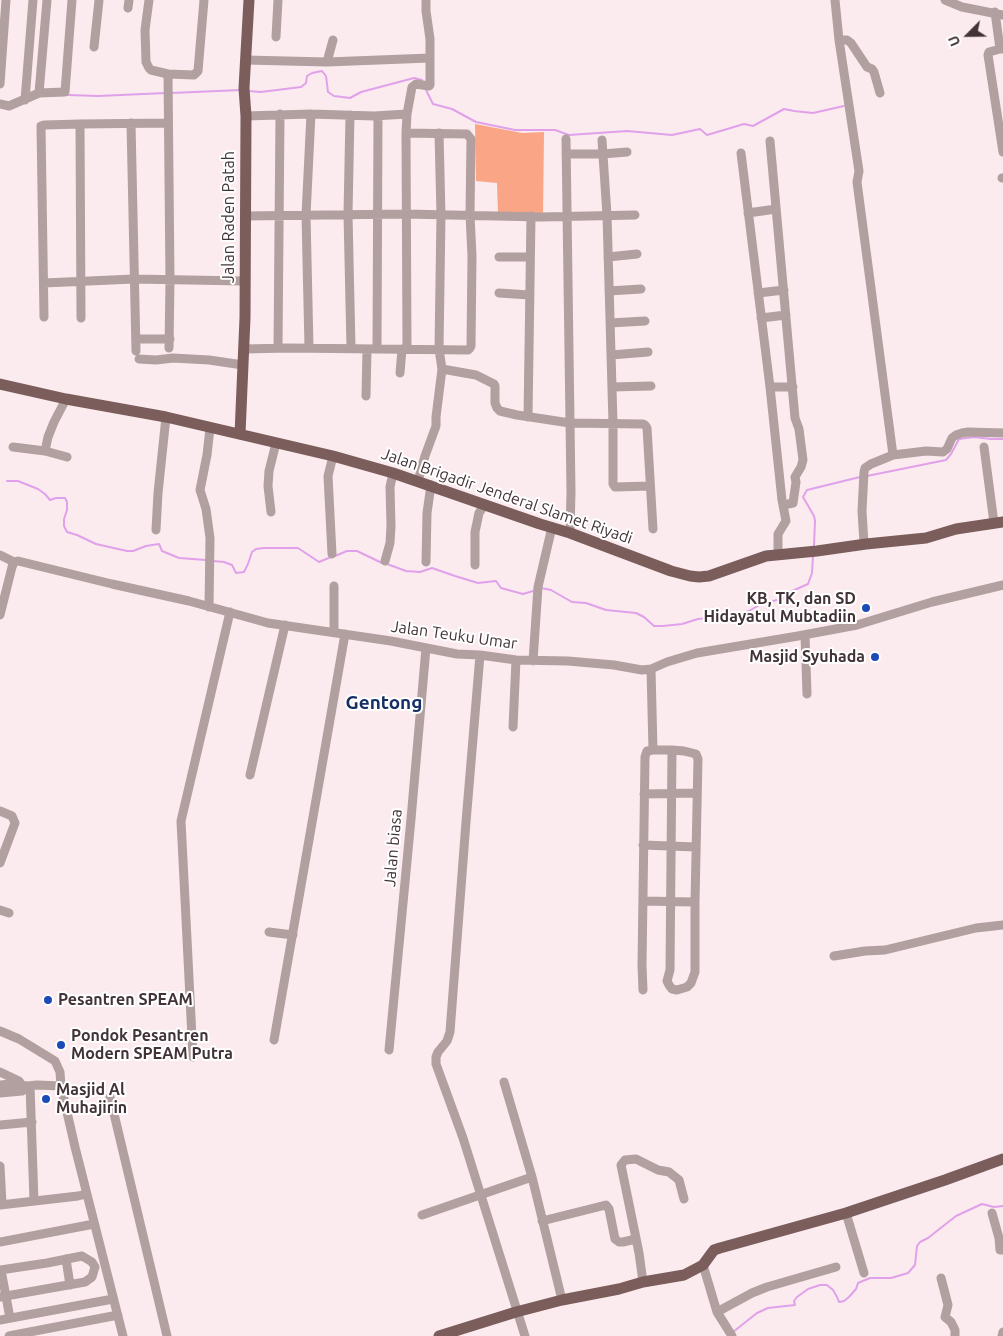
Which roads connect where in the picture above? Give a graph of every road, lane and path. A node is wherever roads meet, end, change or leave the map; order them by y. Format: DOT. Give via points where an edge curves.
graph roads {
  1 [pos="6,0"];
  2 [pos="33,0"];
  3 [pos="47,0"];
  4 [pos="72,0"];
  5 [pos="99,0"];
  6 [pos="149,0"];
  7 [pos="204,0"];
  8 [pos="249,0"];
  9 [pos="278,0"];
  10 [pos="426,0"];
  11 [pos="835,0"];
  12 [pos="950,1"];
  13 [pos="999,14"];
  14 [pos="276,37"];
  15 [pos="333,40"];
  16 [pos="839,40"];
  17 [pos="94,47"];
  18 [pos="1002,49"];
  19 [pos="430,58"];
  20 [pos="246,60"];
  21 [pos="327,62"];
  22 [pos="168,74"];
  23 [pos="0,84"];
  24 [pos="880,93"];
  25 [pos="38,94"];
  26 [pos="24,100"];
  27 [pos="0,104"];
  28 [pos="280,114"];
  29 [pos="311,114"];
  30 [pos="407,114"];
  31 [pos="350,115"];
  32 [pos="246,116"];
  33 [pos="378,116"];
  34 [pos="131,123"];
  35 [pos="168,123"];
  36 [pos="80,124"];
  37 [pos="406,133"];
  38 [pos="439,133"];
  39 [pos="566,139"];
  40 [pos="602,140"];
  41 [pos="770,141"];
  42 [pos="628,152"];
  43 [pos="1003,152"];
  44 [pos="741,153"];
  45 [pos="566,154"];
  46 [pos="603,154"];
  47 [pos="776,209"];
  48 [pos="748,213"];
  49 [pos="306,214"];
  50 [pos="348,214"];
  51 [pos="378,214"];
  52 [pos="406,214"];
  53 [pos="279,215"];
  54 [pos="441,215"];
  55 [pos="470,215"];
  56 [pos="606,215"];
  57 [pos="635,215"];
  58 [pos="245,216"];
  59 [pos="531,216"];
  60 [pos="566,216"];
  61 [pos="638,254"];
  62 [pos="499,257"];
  63 [pos="530,257"];
  64 [pos="608,257"];
  65 [pos="134,279"];
  66 [pos="170,280"];
  67 [pos="82,281"];
  68 [pos="244,281"];
  69 [pos="44,283"];
  70 [pos="641,289"];
  71 [pos="784,290"];
  72 [pos="609,291"];
  73 [pos="499,293"];
  74 [pos="758,293"];
  75 [pos="530,295"];
  76 [pos="786,315"];
  77 [pos="44,317"];
  78 [pos="81,318"];
  79 [pos="761,318"];
  80 [pos="645,321"];
  81 [pos="610,323"];
  82 [pos="170,338"];
  83 [pos="136,339"];
  84 [pos="169,348"];
  85 [pos="278,348"];
  86 [pos="309,348"];
  87 [pos="351,348"];
  88 [pos="366,348"];
  89 [pos="244,349"];
  90 [pos="377,349"];
  91 [pos="405,349"];
  92 [pos="439,349"];
  93 [pos="648,352"];
  94 [pos="611,355"];
  95 [pos="243,365"];
  96 [pos="442,369"];
  97 [pos="400,373"];
  98 [pos="0,384"];
  99 [pos="651,386"];
  100 [pos="612,387"];
  101 [pos="770,387"];
  102 [pos="793,387"];
  103 [pos="366,396"];
  104 [pos="66,399"];
  105 [pos="528,417"];
  106 [pos="166,418"];
  107 [pos="613,423"];
  108 [pos="570,424"];
  109 [pos="210,428"];
  110 [pos="1003,433"];
  111 [pos="240,434"];
  112 [pos="276,443"];
  113 [pos="13,447"];
  114 [pos="984,447"];
  115 [pos="45,451"];
  116 [pos="893,455"];
  117 [pos="333,456"];
  118 [pos="67,457"];
  119 [pos="392,473"];
  120 [pos="795,478"];
  121 [pos="780,479"];
  122 [pos="418,481"];
  123 [pos="431,485"];
  124 [pos="650,486"];
  125 [pos="485,504"];
  126 [pos="783,505"];
  127 [pos="271,512"];
  128 [pos="998,523"];
  129 [pos="552,527"];
  130 [pos="653,529"];
  131 [pos="156,530"];
  132 [pos="570,533"];
  133 [pos="864,544"];
  134 [pos="332,554"];
  135 [pos="778,554"];
  136 [pos="0,555"];
  137 [pos="386,561"];
  138 [pos="14,562"];
  139 [pos="426,562"];
  140 [pos="475,565"];
  141 [pos="334,586"];
  142 [pos="1003,586"];
  143 [pos="209,607"];
  144 [pos="230,612"];
  145 [pos="0,615"];
  146 [pos="285,625"];
  147 [pos="334,632"];
  148 [pos="345,634"];
  149 [pos="805,635"];
  150 [pos="426,648"];
  151 [pos="480,655"];
  152 [pos="516,660"];
  153 [pos="534,660"];
  154 [pos="651,669"];
  155 [pos="808,694"];
  156 [pos="513,727"];
  157 [pos="653,750"];
  158 [pos="672,750"];
  159 [pos="250,775"];
  160 [pos="671,793"];
  161 [pos="697,793"];
  162 [pos="644,794"];
  163 [pos="0,811"];
  164 [pos="644,845"];
  165 [pos="671,846"];
  166 [pos="696,847"];
  167 [pos="0,863"];
  168 [pos="643,901"];
  169 [pos="670,902"];
  170 [pos="695,902"];
  171 [pos="1003,925"];
  172 [pos="269,932"];
  173 [pos="293,935"];
  174 [pos="834,956"];
  175 [pos="643,990"];
  176 [pos="0,1031"];
  177 [pos="274,1040"];
  178 [pos="388,1050"];
  179 [pos="193,1057"];
  180 [pos="0,1072"];
  181 [pos="504,1082"];
  182 [pos="0,1085"];
  183 [pos="61,1086"];
  184 [pos="26,1087"];
  185 [pos="0,1092"];
  186 [pos="110,1097"];
  187 [pos="32,1122"];
  188 [pos="0,1125"];
  189 [pos="1003,1158"];
  190 [pos="0,1166"];
  191 [pos="532,1177"];
  192 [pos="86,1194"];
  193 [pos="480,1195"];
  194 [pos="684,1199"];
  195 [pos="34,1201"];
  196 [pos="1,1204"];
  197 [pos="846,1213"];
  198 [pos="992,1213"];
  199 [pos="422,1215"];
  200 [pos="542,1222"];
  201 [pos="94,1224"];
  202 [pos="636,1239"];
  203 [pos="0,1242"];
  204 [pos="1003,1250"];
  205 [pos="66,1259"];
  206 [pos="703,1265"];
  207 [pos="104,1266"];
  208 [pos="95,1267"];
  209 [pos="836,1267"];
  210 [pos="0,1270"];
  211 [pos="864,1273"];
  212 [pos="941,1278"];
  213 [pos="643,1282"];
  214 [pos="70,1285"];
  215 [pos="3,1297"];
  216 [pos="113,1299"];
  217 [pos="562,1300"];
  218 [pos="516,1312"];
  219 [pos="718,1312"];
  220 [pos="118,1315"];
  221 [pos="10,1318"];
  222 [pos="0,1320"];
  223 [pos="730,1332"];
  224 [pos="1003,1332"];
  225 [pos="9,1336"];
  226 [pos="123,1336"];
  227 [pos="167,1336"];
  228 [pos="439,1336"];
  229 [pos="524,1336"];
  230 [pos="955,1336"];
  231 [pos="1002,1336"];
  1 -- 23 [label="street"];
  2 -- 26 [label="street"];
  3 -- 25 [label="street"];
  4 -- 25 [label="street" via="66,90 63,93"];
  5 -- 17 [label="street"];
  6 -- 22 [label="street" via="145,30 147,65 151,70"];
  7 -- 22 [label="street" via="198,73"];
  8 -- 20 [label="main road, Jalan Raden Patah"];
  9 -- 14 [label="street"];
  10 -- 19 [label="street"];
  11 -- 16 [label="street"];
  12 -- 13 [label="street" via="962,7"];
  13 -- 18 [label="street"];
  15 -- 21 [label="street"];
  16 -- 24 [label="street" via="851,42 867,67 872,69"];
  16 -- 116 [label="street" via="855,138 857,182"];
  18 -- 43 [label="street" via="988,55"];
  19 -- 21 [label="street"];
  19 -- 30 [label="street" via="431,81 426,86 416,84 412,87"];
  20 -- 21 [label="street"];
  20 -- 32 [label="main road, Jalan Raden Patah"];
  22 -- 35 [label="street"];
  25 -- 26 [label="street"];
  26 -- 27 [label="street" via="9,106"];
  28 -- 29 [label="street"];
  28 -- 32 [label="street"];
  28 -- 53 [label="street"];
  29 -- 31 [label="street"];
  29 -- 49 [label="street"];
  30 -- 33 [label="street"];
  30 -- 37 [label="street"];
  31 -- 33 [label="street"];
  31 -- 50 [label="street"];
  32 -- 58 [label="main road, Jalan Raden Patah"];
  33 -- 51 [label="street"];
  34 -- 35 [label="street"];
  34 -- 36 [label="street"];
  34 -- 65 [label="street"];
  35 -- 66 [label="street"];
  36 -- 67 [label="street"];
  36 -- 69 [label="street" via="44,125 40,128"];
  37 -- 38 [label="street"];
  37 -- 52 [label="street"];
  38 -- 54 [label="street"];
  38 -- 55 [label="street" via="467,134 470,137"];
  39 -- 45 [label="street"];
  40 -- 46 [label="street"];
  41 -- 47 [label="street"];
  42 -- 46 [label="street"];
  44 -- 48 [label="street"];
  45 -- 46 [label="street"];
  45 -- 60 [label="street"];
  46 -- 56 [label="street"];
  47 -- 48 [label="street"];
  47 -- 71 [label="street"];
  48 -- 74 [label="street"];
  49 -- 50 [label="street"];
  49 -- 53 [label="street"];
  49 -- 86 [label="street"];
  50 -- 51 [label="street"];
  50 -- 87 [label="street"];
  51 -- 52 [label="street"];
  51 -- 90 [label="street"];
  52 -- 54 [label="street"];
  52 -- 91 [label="street"];
  53 -- 58 [label="street"];
  53 -- 85 [label="street"];
  54 -- 55 [label="street"];
  54 -- 92 [label="street"];
  55 -- 59 [label="street"];
  55 -- 92 [label="street" via="471,346 468,350"];
  56 -- 57 [label="street"];
  56 -- 60 [label="street"];
  56 -- 64 [label="street"];
  58 -- 68 [label="main road, Jalan Raden Patah"];
  59 -- 60 [label="street"];
  59 -- 63 [label="street"];
  60 -- 108 [label="street"];
  61 -- 64 [label="street"];
  62 -- 63 [label="street"];
  63 -- 75 [label="street"];
  64 -- 72 [label="street"];
  65 -- 66 [label="street"];
  65 -- 67 [label="street"];
  65 -- 83 [label="street"];
  66 -- 68 [label="street"];
  66 -- 82 [label="street"];
  67 -- 69 [label="street"];
  67 -- 78 [label="street"];
  68 -- 89 [label="main road, Jalan Raden Patah"];
  69 -- 77 [label="street"];
  70 -- 72 [label="street"];
  71 -- 74 [label="street"];
  71 -- 76 [label="street"];
  72 -- 81 [label="street"];
  73 -- 75 [label="street"];
  74 -- 79 [label="street"];
  75 -- 105 [label="street"];
  76 -- 79 [label="street"];
  76 -- 102 [label="street"];
  79 -- 101 [label="street"];
  80 -- 81 [label="street"];
  81 -- 94 [label="street"];
  82 -- 83 [label="street"];
  82 -- 84 [label="street"];
  83 -- 95 [label="street" via="138,355 156,360 209,360"];
  85 -- 86 [label="street"];
  85 -- 89 [label="street"];
  86 -- 87 [label="street"];
  87 -- 88 [label="street"];
  88 -- 90 [label="street"];
  88 -- 103 [label="street"];
  89 -- 95 [label="main road, Jalan Raden Patah"];
  90 -- 91 [label="street"];
  91 -- 92 [label="street"];
  91 -- 97 [label="street"];
  92 -- 96 [label="street"];
  93 -- 94 [label="street"];
  94 -- 100 [label="street"];
  95 -- 111 [label="main road, Jalan Raden Patah"];
  96 -- 105 [label="street" via="476,375 491,382 495,386 495,400 500,411"];
  96 -- 122 [label="street" via="436,426"];
  98 -- 104 [label="main road, Jalan Brigadir Jenderal Slamet Riyadi"];
  99 -- 100 [label="street"];
  100 -- 107 [label="street"];
  101 -- 102 [label="street"];
  101 -- 121 [label="street"];
  102 -- 120 [label="street" via="803,460"];
  104 -- 106 [label="main road, Jalan Brigadir Jenderal Slamet Riyadi"];
  104 -- 115 [label="street" via="54,422"];
  105 -- 108 [label="street"];
  106 -- 109 [label="main road, Jalan Brigadir Jenderal Slamet Riyadi"];
  106 -- 131 [label="street"];
  107 -- 108 [label="street"];
  107 -- 124 [label="street" via="646,424"];
  107 -- 124 [label="street" via="613,486"];
  108 -- 132 [label="street"];
  109 -- 111 [label="main road, Jalan Brigadir Jenderal Slamet Riyadi"];
  109 -- 143 [label="street" via="200,490 210,538"];
  110 -- 116 [label="street" via="962,433 952,438 948,449 943,452"];
  111 -- 112 [label="main road, Jalan Brigadir Jenderal Slamet Riyadi"];
  112 -- 117 [label="main road, Jalan Brigadir Jenderal Slamet Riyadi"];
  112 -- 127 [label="street" via="269,471"];
  113 -- 115 [label="street"];
  114 -- 128 [label="street"];
  115 -- 118 [label="street"];
  116 -- 133 [label="street" via="870,464 864,472"];
  117 -- 119 [label="main road, Jalan Brigadir Jenderal Slamet Riyadi"];
  117 -- 134 [label="street" via="328,476"];
  119 -- 122 [label="main road, Jalan Brigadir Jenderal Slamet Riyadi"];
  119 -- 137 [label="street" via="390,543"];
  120 -- 121 [label="street"];
  120 -- 126 [label="street" via="794,503"];
  121 -- 126 [label="street"];
  122 -- 123 [label="main road, Jalan Brigadir Jenderal Slamet Riyadi"];
  123 -- 125 [label="main road, Jalan Brigadir Jenderal Slamet Riyadi"];
  123 -- 139 [label="street"];
  124 -- 130 [label="street"];
  125 -- 129 [label="main road, Jalan Brigadir Jenderal Slamet Riyadi"];
  125 -- 140 [label="street" via="479,513 475,532"];
  126 -- 135 [label="street" via="786,521 778,534"];
  128 -- 133 [label="main road, Jalan Brigadir Jenderal Slamet Riyadi" via="956,529 926,538"];
  129 -- 132 [label="main road, Jalan Brigadir Jenderal Slamet Riyadi"];
  129 -- 153 [label="street" via="538,587"];
  132 -- 135 [label="main road, Jalan Brigadir Jenderal Slamet Riyadi" via="671,571 699,577"];
  133 -- 135 [label="main road, Jalan Brigadir Jenderal Slamet Riyadi"];
  136 -- 138 [label="street, Jalan Teuku Umar"];
  138 -- 143 [label="street, Jalan Teuku Umar" via="18,560"];
  138 -- 145 [label="street"];
  141 -- 147 [label="street"];
  142 -- 149 [label="street, Jalan Teuku Umar" via="932,602 857,625"];
  143 -- 144 [label="street, Jalan Teuku Umar"];
  144 -- 146 [label="street, Jalan Teuku Umar"];
  144 -- 179 [label="street" via="181,820"];
  146 -- 147 [label="street, Jalan Teuku Umar"];
  146 -- 159 [label="street"];
  147 -- 148 [label="street, Jalan Teuku Umar"];
  148 -- 150 [label="street, Jalan Teuku Umar"];
  148 -- 173 [label="street"];
  149 -- 154 [label="street, Jalan Teuku Umar" via="697,653"];
  149 -- 155 [label="street"];
  150 -- 151 [label="street, Jalan Teuku Umar"];
  150 -- 178 [label="street, Jalan biasa"];
  151 -- 152 [label="street, Jalan Teuku Umar"];
  151 -- 193 [label="street" via="450,1032 447,1042 438,1052 436,1064"];
  152 -- 153 [label="street, Jalan Teuku Umar"];
  152 -- 156 [label="street"];
  153 -- 154 [label="street, Jalan Teuku Umar" via="568,660 635,670"];
  154 -- 157 [label="street"];
  157 -- 158 [label="street"];
  157 -- 162 [label="street" via="648,751 645,758"];
  158 -- 160 [label="street"];
  158 -- 161 [label="street" via="696,754"];
  160 -- 161 [label="street"];
  160 -- 162 [label="street"];
  160 -- 165 [label="street"];
  161 -- 166 [label="street"];
  162 -- 164 [label="street"];
  163 -- 167 [label="street" via="12,816 15,823"];
  164 -- 165 [label="street"];
  164 -- 168 [label="street"];
  165 -- 166 [label="street"];
  165 -- 169 [label="street"];
  166 -- 170 [label="street"];
  168 -- 169 [label="street"];
  168 -- 175 [label="street"];
  169 -- 170 [label="street"];
  169 -- 170 [label="street" via="670,970 667,980 672,989 677,990 691,983 694,972"];
  171 -- 174 [label="street" via="976,928 885,950"];
  172 -- 173 [label="street"];
  173 -- 177 [label="street"];
  176 -- 183 [label="street" via="55,1061"];
  180 -- 184 [label="street"];
  181 -- 191 [label="street"];
  182 -- 184 [label="street"];
  183 -- 184 [label="street"];
  183 -- 192 [label="street"];
  184 -- 185 [label="street"];
  184 -- 187 [label="street"];
  186 -- 227 [label="street"];
  187 -- 188 [label="street"];
  187 -- 195 [label="street"];
  189 -- 197 [label="main road"];
  190 -- 196 [label="street"];
  191 -- 193 [label="street"];
  191 -- 200 [label="street"];
  192 -- 195 [label="street"];
  192 -- 201 [label="street"];
  193 -- 199 [label="street"];
  193 -- 218 [label="street"];
  194 -- 202 [label="street" via="679,1180 668,1172 636,1159 625,1160 621,1165"];
  195 -- 196 [label="street"];
  197 -- 206 [label="main road" via="714,1250"];
  197 -- 211 [label="street"];
  198 -- 204 [label="street" via="1000,1250"];
  200 -- 202 [label="street" via="606,1205 615,1239 623,1242"];
  200 -- 217 [label="street"];
  201 -- 203 [label="street"];
  201 -- 207 [label="street"];
  202 -- 213 [label="street"];
  205 -- 208 [label="street" via="82,1256"];
  205 -- 210 [label="street"];
  205 -- 214 [label="street"];
  206 -- 213 [label="main road" via="676,1277"];
  206 -- 219 [label="street"];
  207 -- 208 [label="street"];
  207 -- 216 [label="street"];
  208 -- 214 [label="street" via="89,1280"];
  209 -- 219 [label="street" via="752,1293"];
  210 -- 215 [label="street"];
  212 -- 230 [label="street" via="948,1305 945,1317 951,1322"];
  213 -- 217 [label="main road"];
  214 -- 215 [label="street"];
  215 -- 221 [label="street"];
  216 -- 220 [label="street"];
  216 -- 221 [label="street"];
  217 -- 218 [label="main road"];
  218 -- 228 [label="main road"];
  218 -- 229 [label="street"];
  219 -- 223 [label="street"];
  220 -- 225 [label="street"];
  220 -- 226 [label="street"];
  221 -- 222 [label="street"];
  224 -- 231 [label="street"];
}
